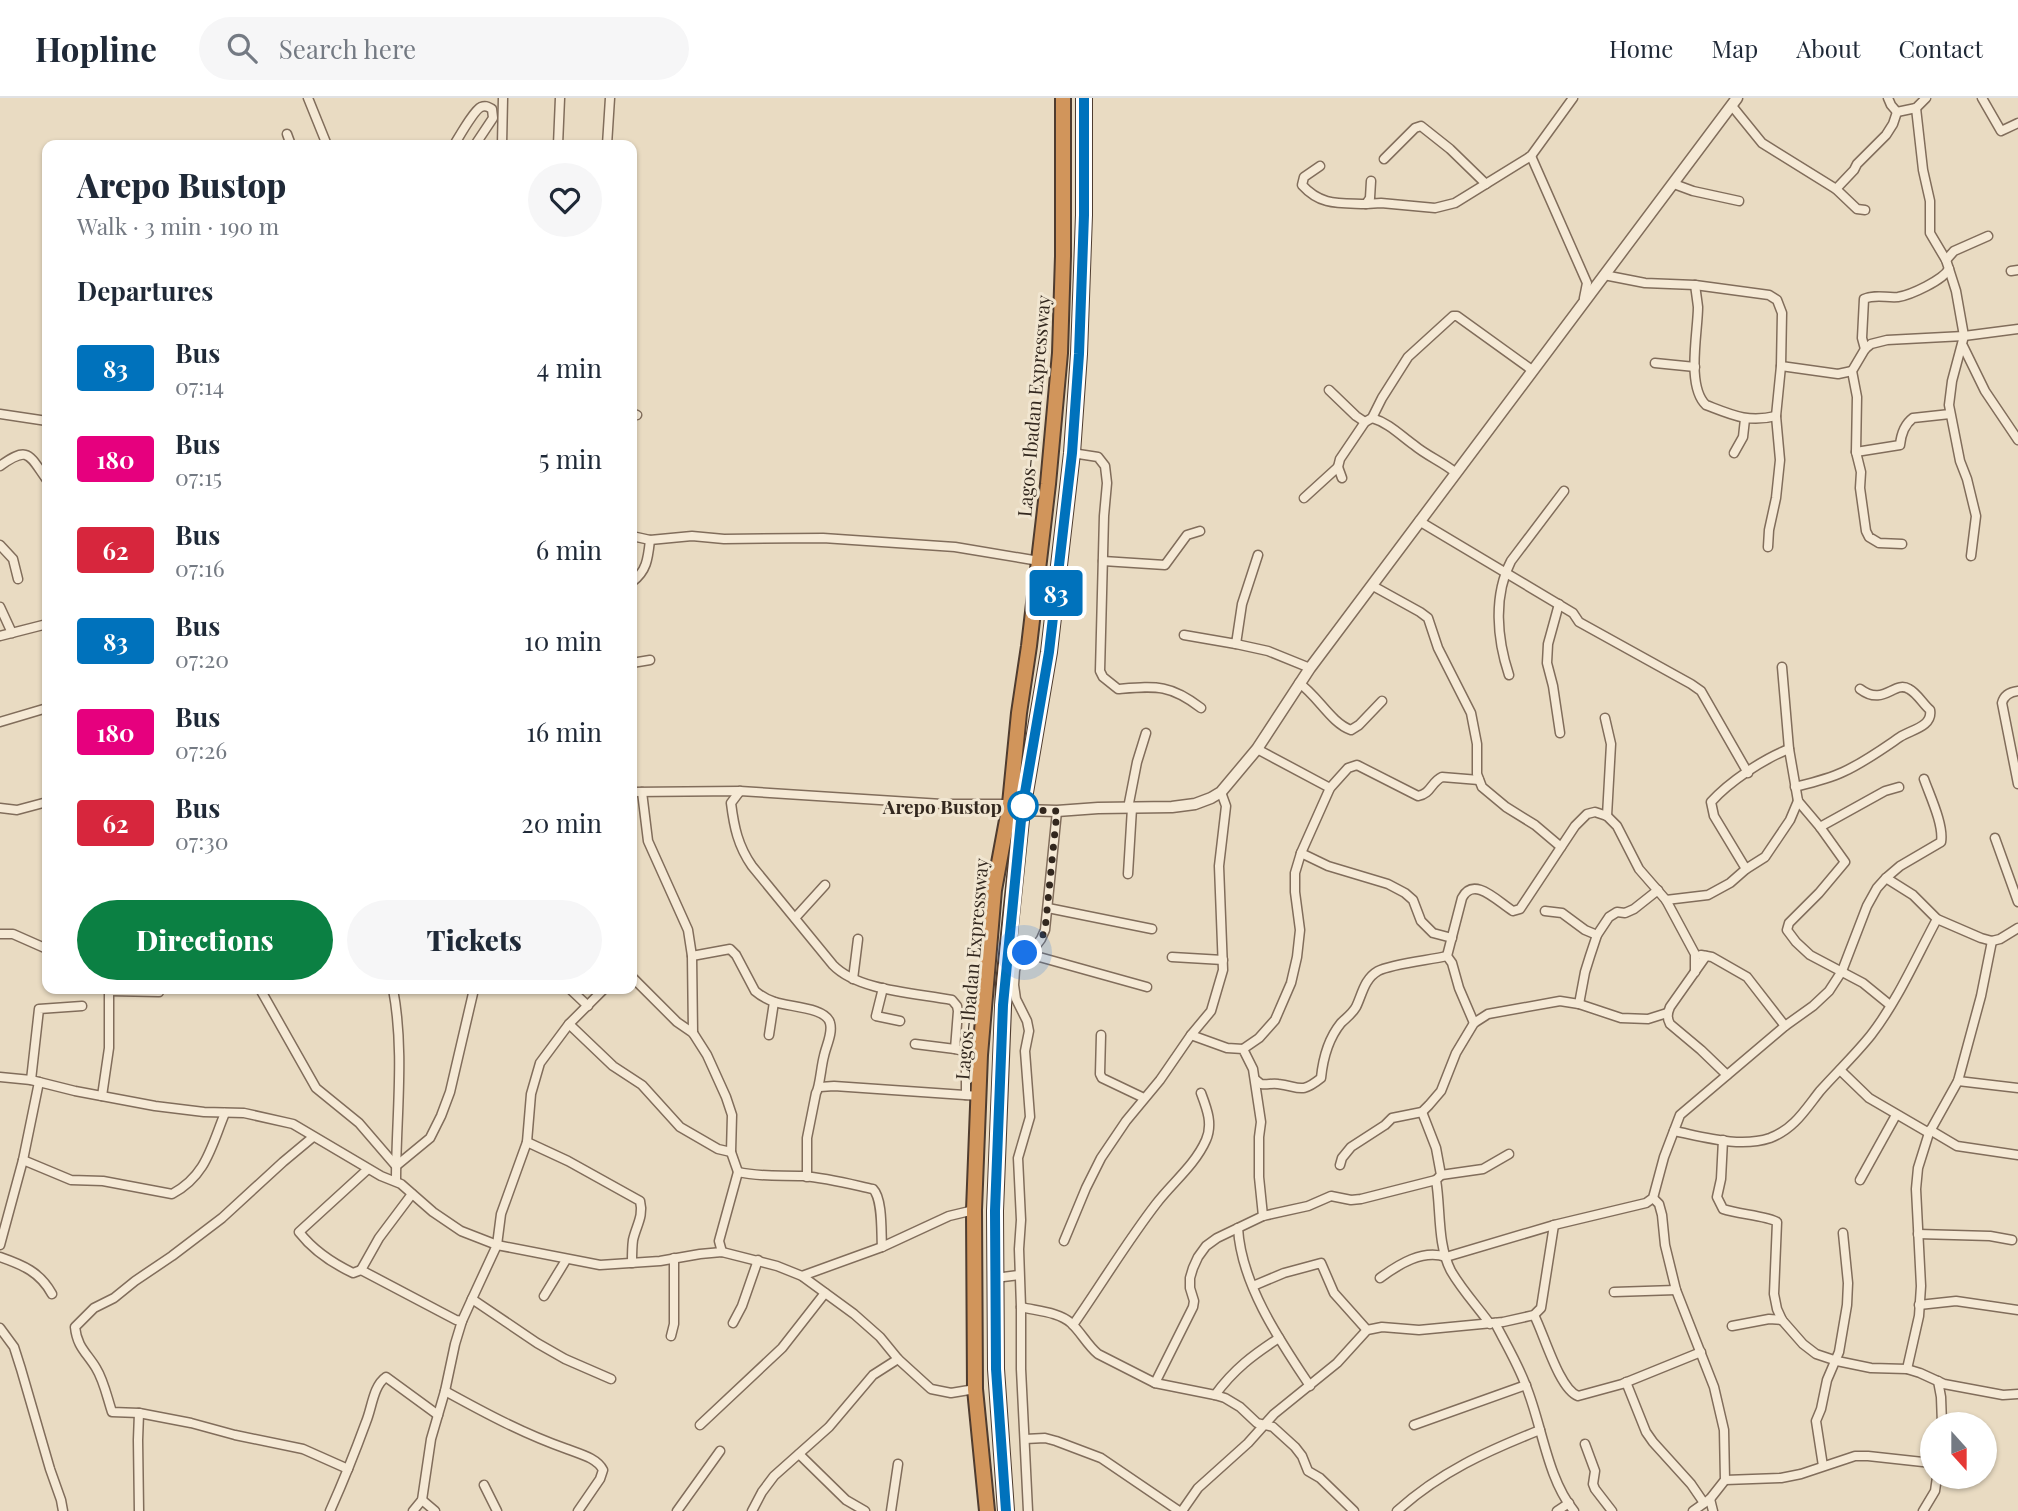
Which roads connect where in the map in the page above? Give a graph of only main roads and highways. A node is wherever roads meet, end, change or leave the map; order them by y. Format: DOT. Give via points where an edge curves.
graph roads {
  1 [pos="1063,98"];
  2 [pos="1084,98"];
  3 [pos="1016,807"];
  4 [pos="987,1511"];
  5 [pos="1006,1511"];
  1 -- 3 [label="highway, Lagos-Ibadan Expressway" via="1060,354 1019,713"];
  2 -- 3 [label="highway, Lagos-Ibadan Expressway" via="1084,215 1072,453 1049,652"];
  3 -- 4 [label="highway, Lagos-Ibadan Expressway" via="994,890 973,1054 975,1390"];
  3 -- 5 [label="highway, Lagos-Ibadan Expressway" via="996,1185 996,1369"];
}
